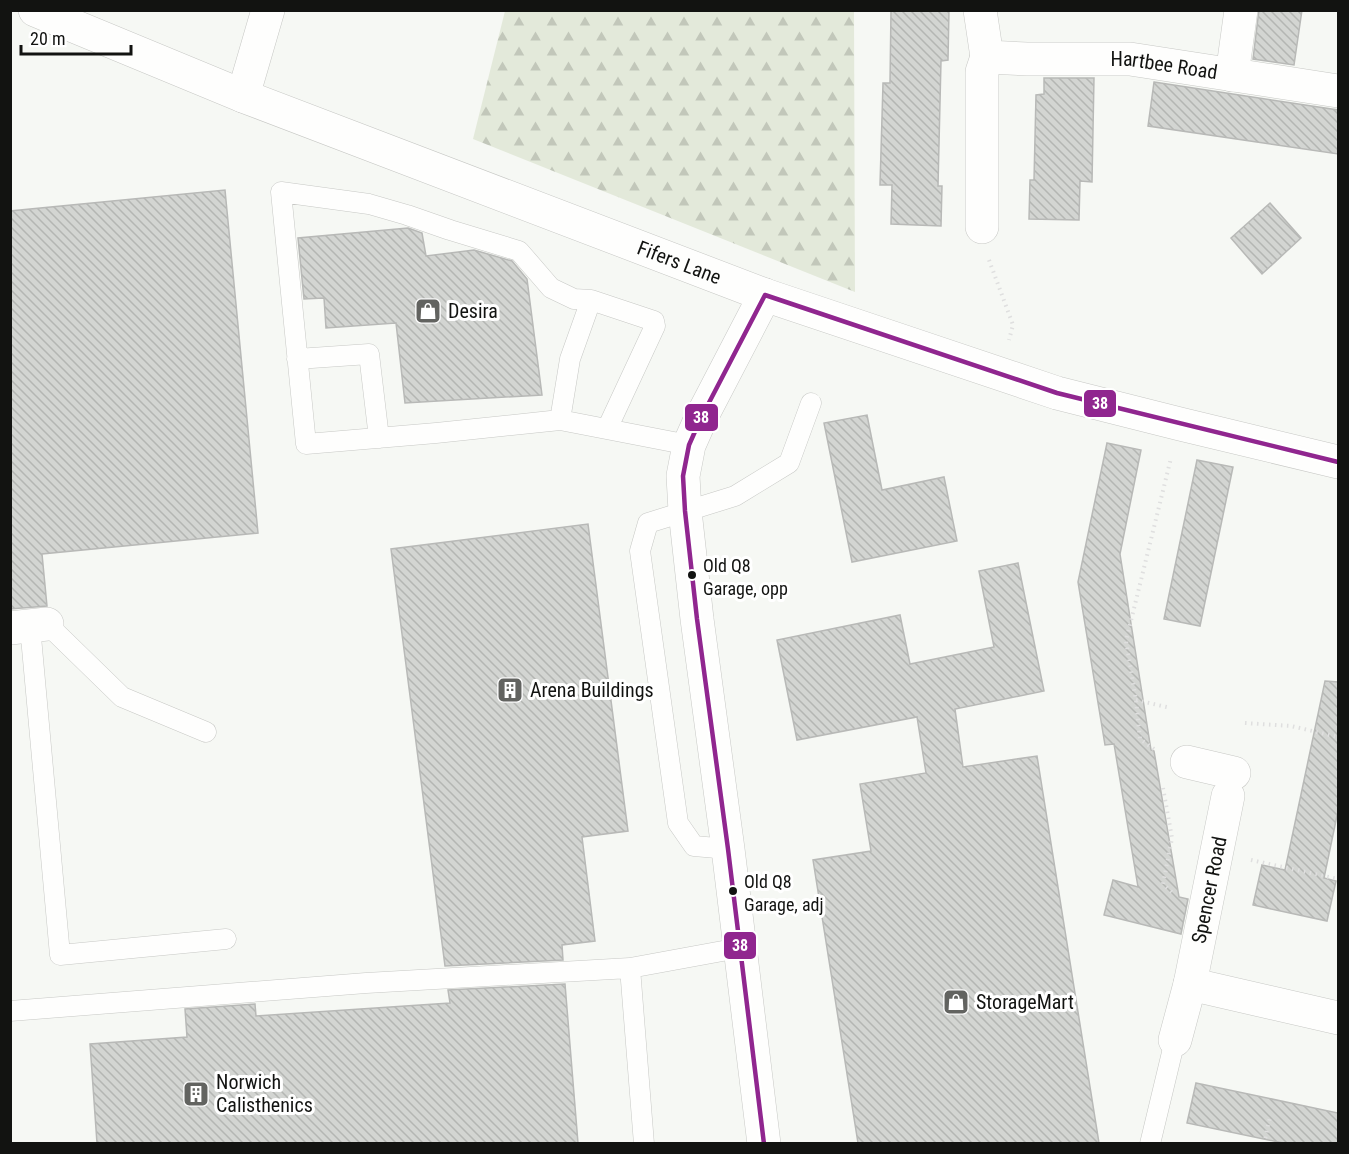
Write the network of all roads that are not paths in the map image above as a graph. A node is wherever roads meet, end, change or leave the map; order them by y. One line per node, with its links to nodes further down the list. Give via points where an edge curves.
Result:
1 (35, 10): 8 (street, Fifers Lane)
2 (268, 10): 8 (street)
3 (980, 10): 5 (street)
4 (1241, 10): 6 (street)
5 (987, 57): 6 (street, Hartbee Road, via 1130,59); 9 (street, via 982,72)
6 (1232, 75): 7 (street, Hartbee Road)
7 (1338, 90)
8 (243, 96): 10 (street, Fifers Lane)
9 (982, 227)
10 (765, 295): 17 (street); 18 (street, Fifers Lane, via 1057,393)
11 (591, 300): 12 (lane, via 574,299 551,288 519,251 369,204 281,192); 14 (lane, via 570,359); 15 (lane, via 654,321 655,326)
12 (297, 359): 16 (lane, via 369,354); 16 (lane, via 306,444)
13 (812, 403): 19 (lane, via 789,463 735,496)
14 (560, 420): 15 (lane); 16 (lane)
15 (608, 429): 17 (lane)
16 (379, 438)
17 (689, 445): 19 (street, via 683,477)
18 (1338, 462)
19 (685, 511): 23 (street); 23 (lane, via 648,523 640,551 678,823 694,846)
20 (29, 626): 21 (lane, via 122,697); 24 (lane, via 60,955)
21 (206, 732)
22 (1186, 762): 27 (street, Spencer Road, via 1231,784)
23 (728, 849): 25 (street)
24 (226, 939)
25 (739, 948): 26 (lane); 32 (street)
26 (630, 968): 28 (lane, via 366,983); 31 (lane)
27 (1190, 984): 29 (street); 30 (street, Spencer Road)
28 (10, 1011)
29 (1338, 1018)
30 (1174, 1040): 33 (lane)
31 (644, 1143)
32 (764, 1143)
33 (1150, 1143)

